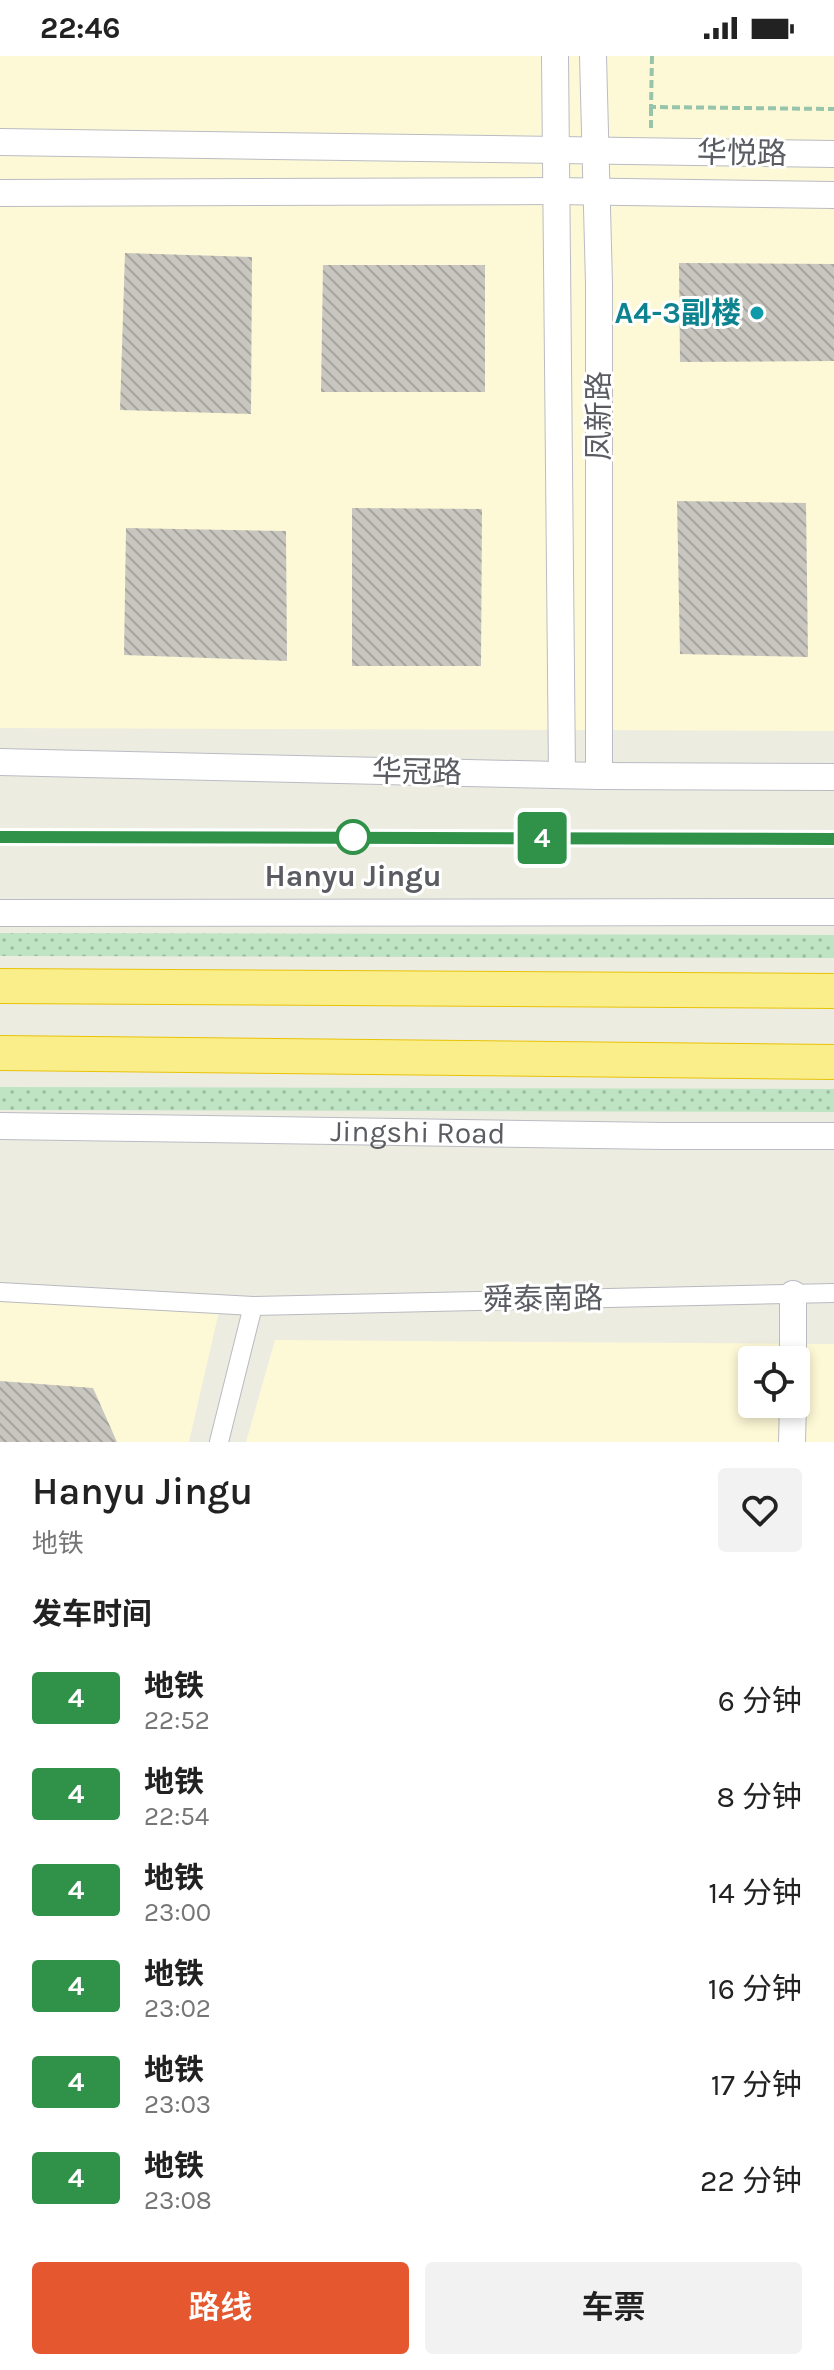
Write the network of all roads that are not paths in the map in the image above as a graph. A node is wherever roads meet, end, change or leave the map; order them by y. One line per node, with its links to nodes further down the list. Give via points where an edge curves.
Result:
1 (555, 56): 4 (street, 凤新路)
2 (593, 56): 5 (street, 凤新路)
3 (0, 142): 4 (street, 华悦路)
4 (555, 148): 5 (street, 华悦路); 7 (street, 凤新路)
5 (594, 152): 6 (street, 华悦路); 9 (street, 凤新路)
6 (834, 154)
7 (555, 191): 8 (street); 9 (street); 12 (street, 凤新路)
8 (0, 193)
9 (597, 193): 10 (street); 13 (street, 凤新路)
10 (834, 195)
11 (0, 762): 12 (street, 华冠路)
12 (562, 775): 13 (street, 华冠路)
13 (599, 776): 14 (street, 华冠路)
14 (834, 777)
15 (834, 912): 16 (street)
16 (0, 913)
17 (0, 986): 18 (highway)
18 (834, 991)
19 (0, 1053): 20 (highway)
20 (834, 1062)
21 (0, 1126): 22 (street, Jingshi Road)
22 (834, 1136)
23 (0, 1292): 26 (street, 舜泰南路)
24 (834, 1293): 25 (street, 舜泰南路)
25 (793, 1294): 26 (street, 舜泰南路); 27 (street)
26 (253, 1306): 29 (street)
27 (793, 1346)
28 (793, 1418): 30 (street)
29 (219, 1442)
30 (792, 1442)

